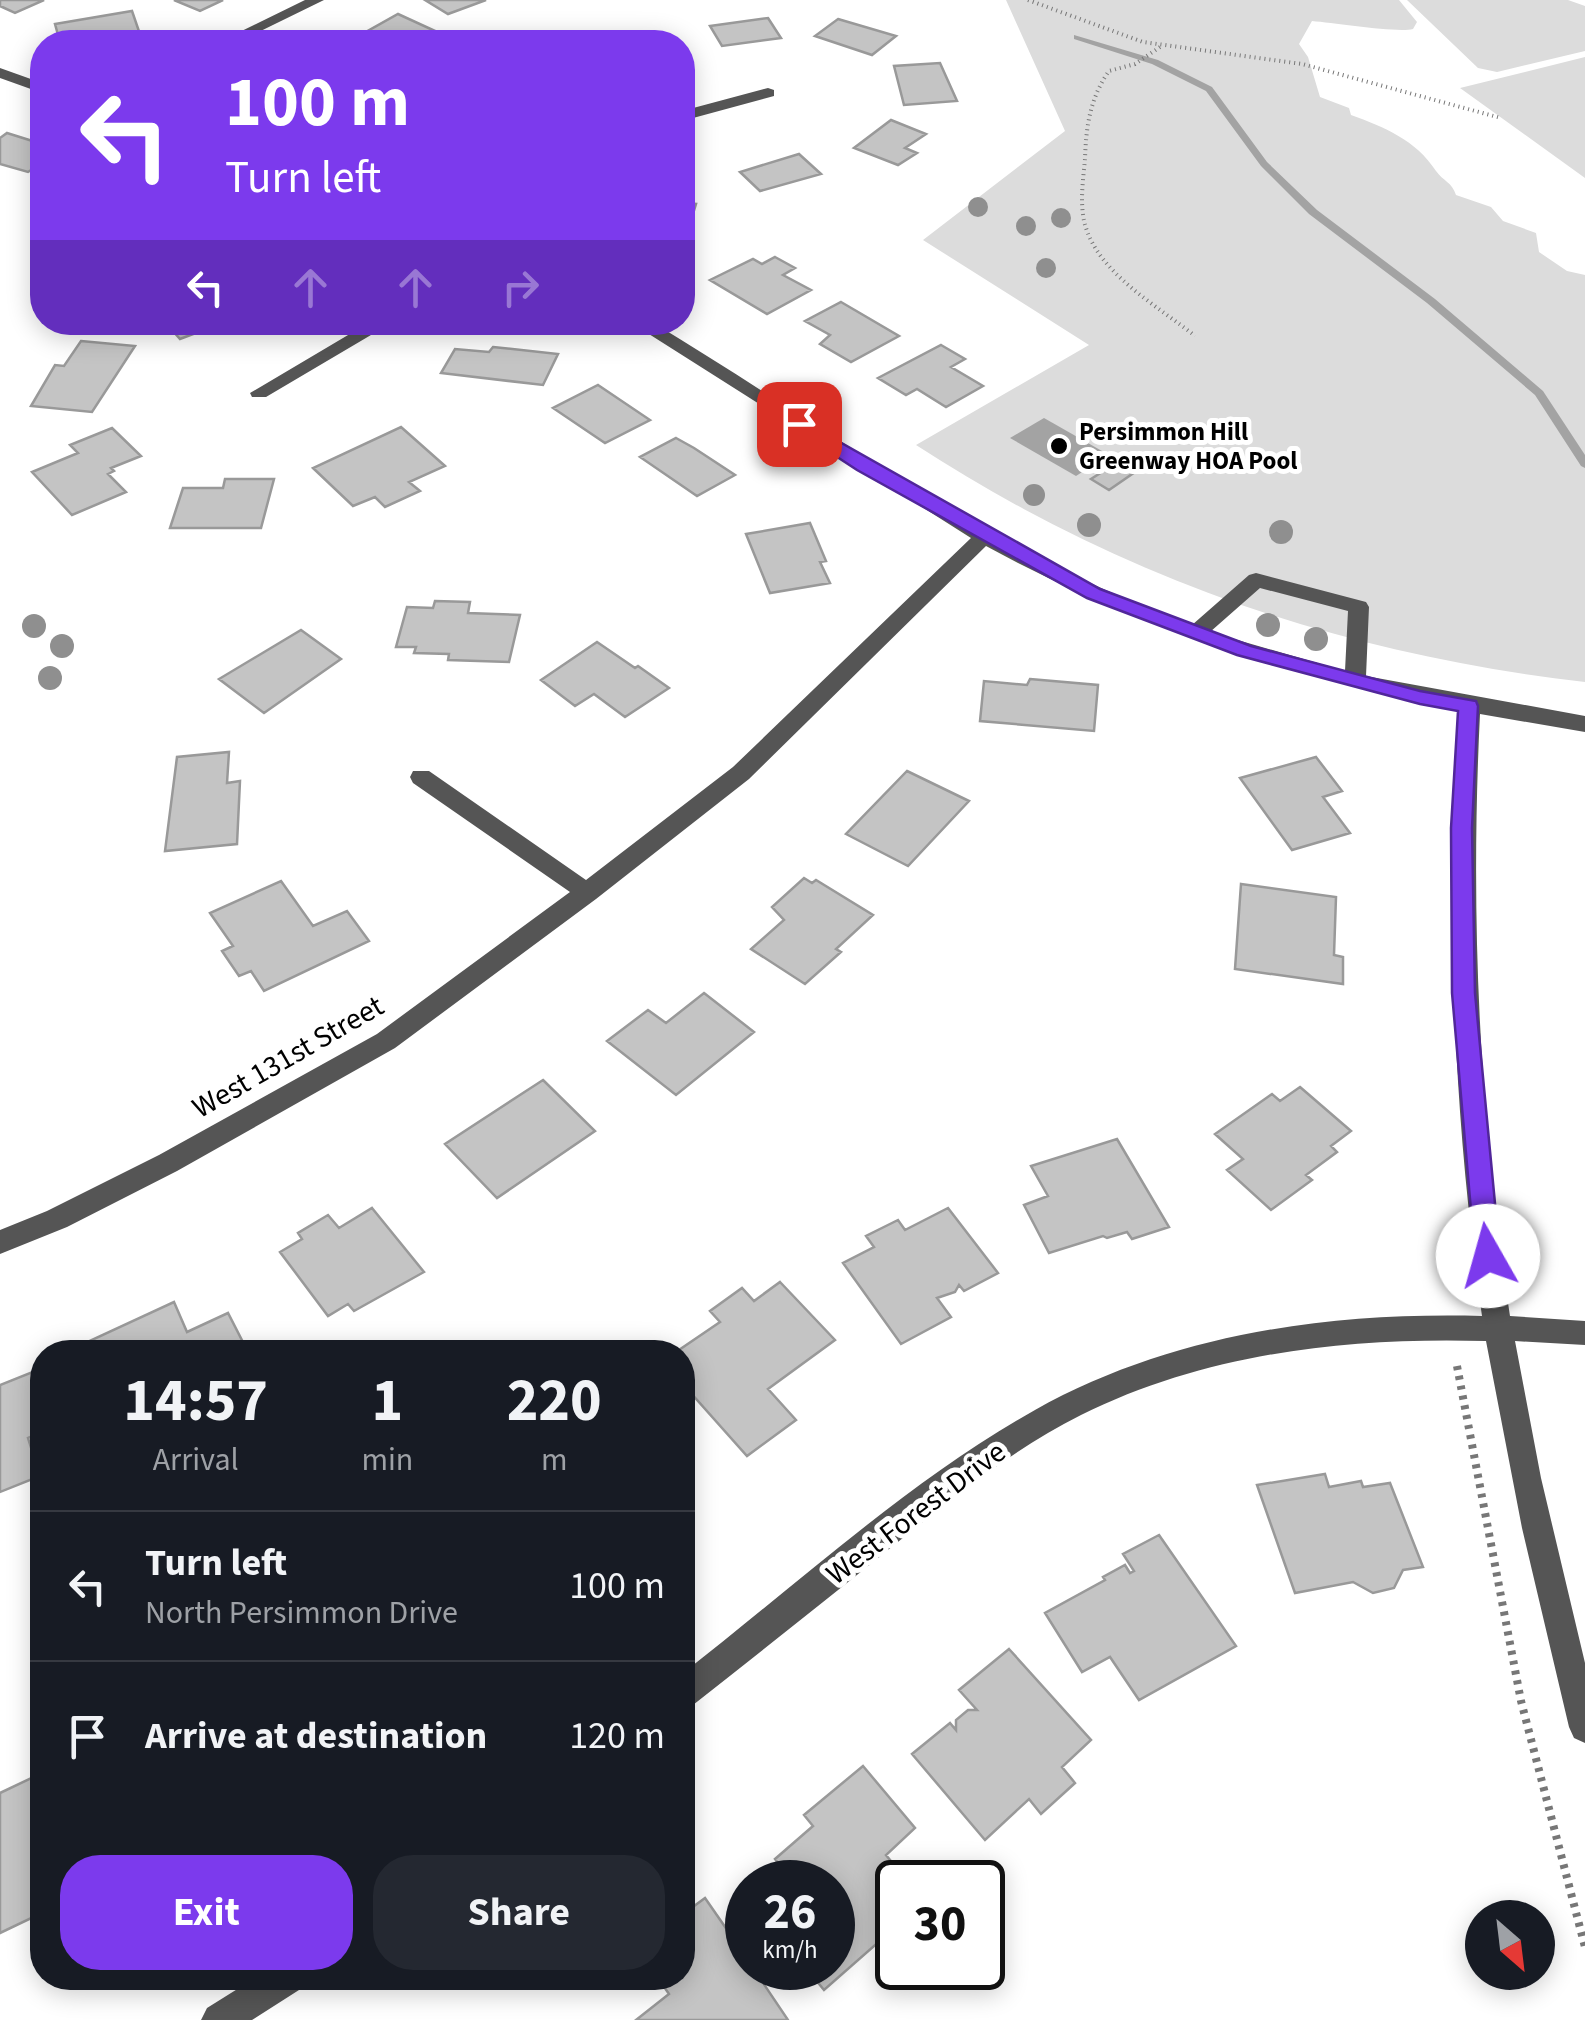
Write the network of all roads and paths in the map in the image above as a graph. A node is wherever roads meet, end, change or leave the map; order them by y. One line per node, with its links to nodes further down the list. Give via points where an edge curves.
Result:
1 (317, 0): 3 (street)
2 (1028, 0): 4 (path)
3 (252, 30)
4 (1160, 46): 9 (path, via 1302,64); 12 (path, via 1135,64 1109,70 1092,98 1084,160 1086,228 1100,251)
5 (0, 73): 6 (street)
6 (30, 84)
7 (768, 94): 8 (street)
8 (695, 113)
9 (1501, 118)
10 (361, 335): 13 (street)
11 (659, 335): 14 (street)
12 (1194, 336)
13 (259, 393)
14 (986, 536): 15 (street, via 1093,594); 20 (street, West 131st Street, via 741,773)
15 (1196, 634): 16 (street); 16 (street, via 1256,580 1360,608)
16 (1355, 680): 17 (street)
17 (1468, 706): 18 (street); 22 (street, via 1461,828 1464,993)
18 (1585, 724)
19 (420, 777): 20 (street)
20 (588, 893): 21 (street, West 131st Street, via 386,1041 168,1163)
21 (0, 1242)
22 (1498, 1326): 23 (street, West Forest Drive); 25 (street, West Forest Drive, via 1385,1326 1276,1338 1172,1364 1073,1405 979,1460); 26 (street, via 1537,1536)
23 (1585, 1333)
24 (1457, 1366): 27 (path, via 1521,1700)
25 (695, 1684)
26 (1585, 1727)
27 (1585, 1948)
28 (268, 1990): 29 (street)
29 (219, 2020)

